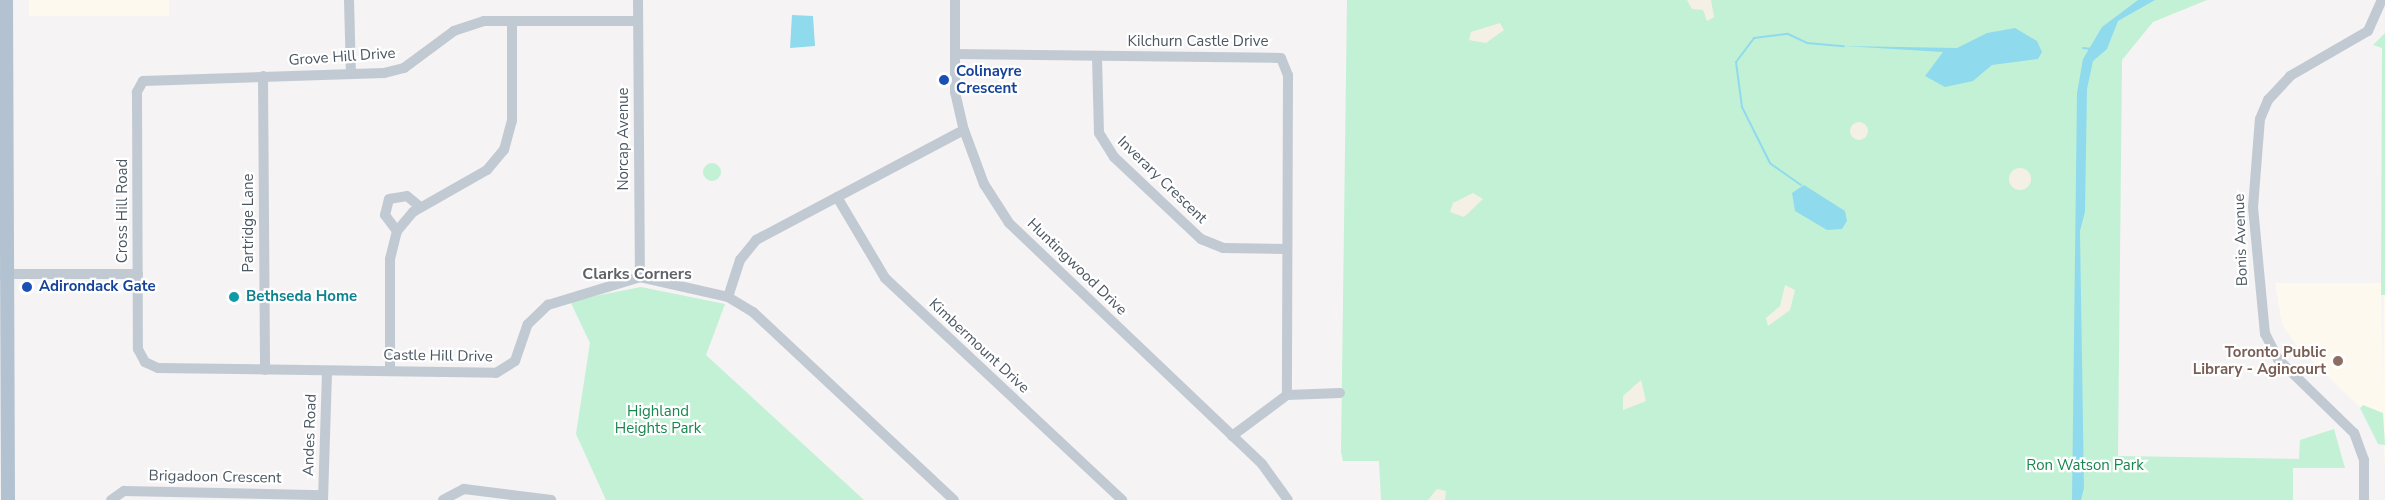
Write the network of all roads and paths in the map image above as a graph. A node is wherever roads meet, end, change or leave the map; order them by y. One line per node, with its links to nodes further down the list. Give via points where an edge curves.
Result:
1 (6, 0): 18 (main road)
2 (349, 0): 10 (street)
3 (638, 0): 7 (street, Norcap Avenue)
4 (955, 0): 8 (street, Huntingwood Drive)
5 (2382, 0): 37 (street, Bonis Avenue, via 2368,31 2290,76 2268,100 2259,128 2253,207 2265,334 2278,359 2354,433 2364,460)
6 (512, 21): 7 (street, Grove Hill Drive); 10 (street, Grove Hill Drive, via 454,31 404,68); 15 (street, via 508,142 488,170)
7 (638, 21): 20 (street, Norcap Avenue)
8 (955, 54): 9 (street, Kilchurn Castle Drive); 13 (street, Huntingwood Drive)
9 (1097, 57): 17 (street, Inverary Crescent, via 1099,133 1114,157 1202,239 1223,248); 17 (street, Kilchurn Castle Drive, via 1281,58 1288,75)
10 (351, 74): 11 (street, Grove Hill Drive)
11 (263, 76): 12 (street, Grove Hill Drive); 23 (street, Partridge Lane)
12 (143, 81): 19 (street, Cross Hill Road, via 137,92)
13 (964, 130): 14 (street); 28 (street, Huntingwood Drive, via 984,184 1009,223)
14 (837, 197): 21 (street, via 756,240 740,260); 35 (street, Kimbermount Drive, via 885,278)
15 (420, 207): 16 (street); 16 (street, via 407,196 389,199 385,215)
16 (397, 231): 24 (street, via 390,259)
17 (1286, 249): 27 (street, Kilchurn Castle Drive)
18 (3, 274): 19 (street); 30 (main road)
19 (138, 274): 22 (street, Cross Hill Road, via 138,349 145,362)
20 (640, 278): 21 (street, Castle Hill Drive); 24 (street, Castle Hill Drive, via 548,305 528,324 515,361 503,371)
21 (728, 297): 34 (street, Castle Hill Drive, via 765,322)
22 (158, 368): 23 (street, Castle Hill Drive)
23 (265, 370): 25 (street, Castle Hill Drive)
24 (390, 370): 25 (street, Castle Hill Drive)
25 (327, 371): 29 (street, Andes Road)
26 (1341, 393): 27 (street)
27 (1287, 396): 28 (street)
28 (1232, 436): 36 (street, Huntingwood Drive)
29 (323, 497): 31 (street, Brigadoon Crescent, via 124,491)
30 (8, 500)
31 (111, 500)
32 (443, 500): 33 (street, via 464,489)
33 (551, 500)
34 (954, 500)
35 (1122, 500)
36 (1288, 500)
37 (2364, 500)

